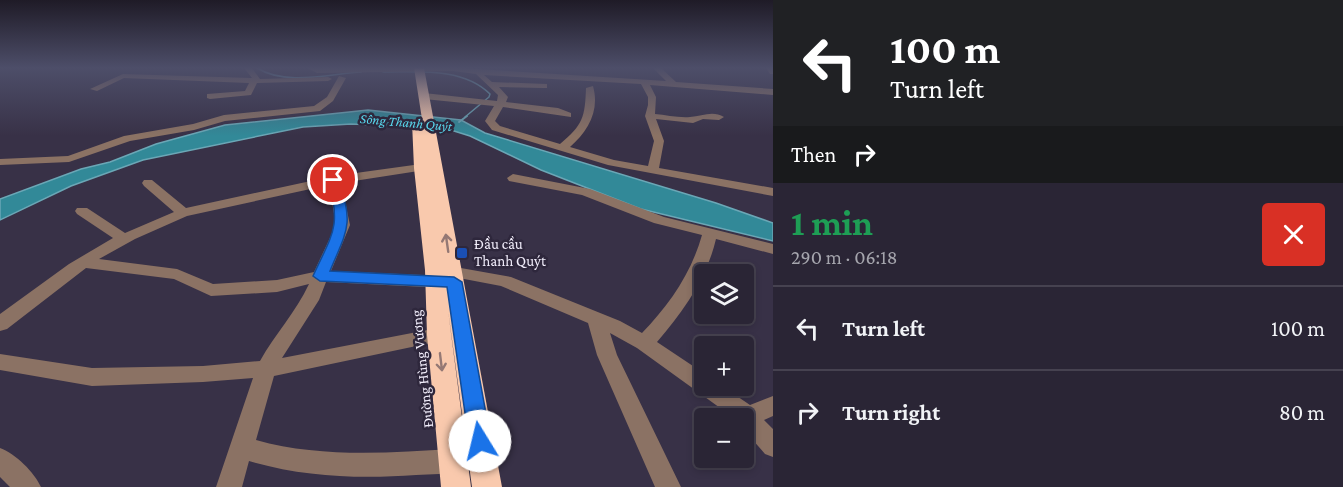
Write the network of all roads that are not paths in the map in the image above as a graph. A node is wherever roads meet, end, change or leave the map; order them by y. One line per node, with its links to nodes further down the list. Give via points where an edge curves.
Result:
1 (250, 91): 9 (street)
2 (335, 91): 17 (street, via 317,109 224,118 194,128 128,138 69,159)
3 (420, 91): 10 (highway, Đường Hùng Vương)
4 (499, 91): 11 (street, via 504,97)
5 (590, 91): 16 (street, via 588,123)
6 (648, 91): 13 (street, via 653,105)
7 (757, 91): 8 (street)
8 (773, 92)
9 (210, 96)
10 (422, 101): 11 (street); 15 (highway, Đường Hùng Vương)
11 (494, 103): 12 (street); 16 (street, via 490,122 493,126)
12 (568, 115)
13 (650, 116): 14 (street, via 693,120); 19 (street, via 659,141)
14 (719, 117)
15 (426, 137): 18 (highway, Đường Hùng Vương); 31 (highway, Đường Hùng Vương, one-way to 15)
16 (561, 149): 19 (street)
17 (0, 162)
18 (421, 168): 21 (street); 31 (highway, Đường Hùng Vương)
19 (653, 171): 23 (street)
20 (513, 178): 26 (street, via 585,192 659,220)
21 (333, 180): 25 (street); 30 (street, via 343,225)
22 (148, 183): 25 (street)
23 (773, 192)
24 (82, 211): 27 (street)
25 (183, 213): 27 (street)
26 (711, 234): 28 (street); 35 (street, via 707,252 687,287 663,324)
27 (123, 238): 29 (street)
28 (773, 249)
29 (86, 262): 30 (street, via 177,274 211,290 277,286); 33 (street)
30 (320, 276): 31 (street); 37 (street, via 310,300)
31 (444, 276): 32 (street, via 505,281); 34 (highway, Đường Hùng Vương); 49 (highway, Đường Hùng Vương)
32 (596, 319): 35 (street); 50 (street, via 607,356)
33 (0, 324)
34 (438, 335): 37 (street); 44 (highway, Đường Hùng Vương, one-way to 44)
35 (644, 344): 39 (street)
36 (0, 362): 37 (street, via 92,377)
37 (266, 369): 43 (street)
38 (773, 406): 40 (street)
39 (734, 408)
40 (754, 414)
41 (754, 425): 42 (street)
42 (773, 446)
43 (242, 447): 44 (street, via 279,458 336,466); 47 (street)
44 (453, 461): 48 (highway, Đường Hùng Vương)
45 (1, 463): 46 (street)
46 (28, 487)
47 (229, 487)
48 (456, 487)
49 (487, 487)
50 (668, 487)

